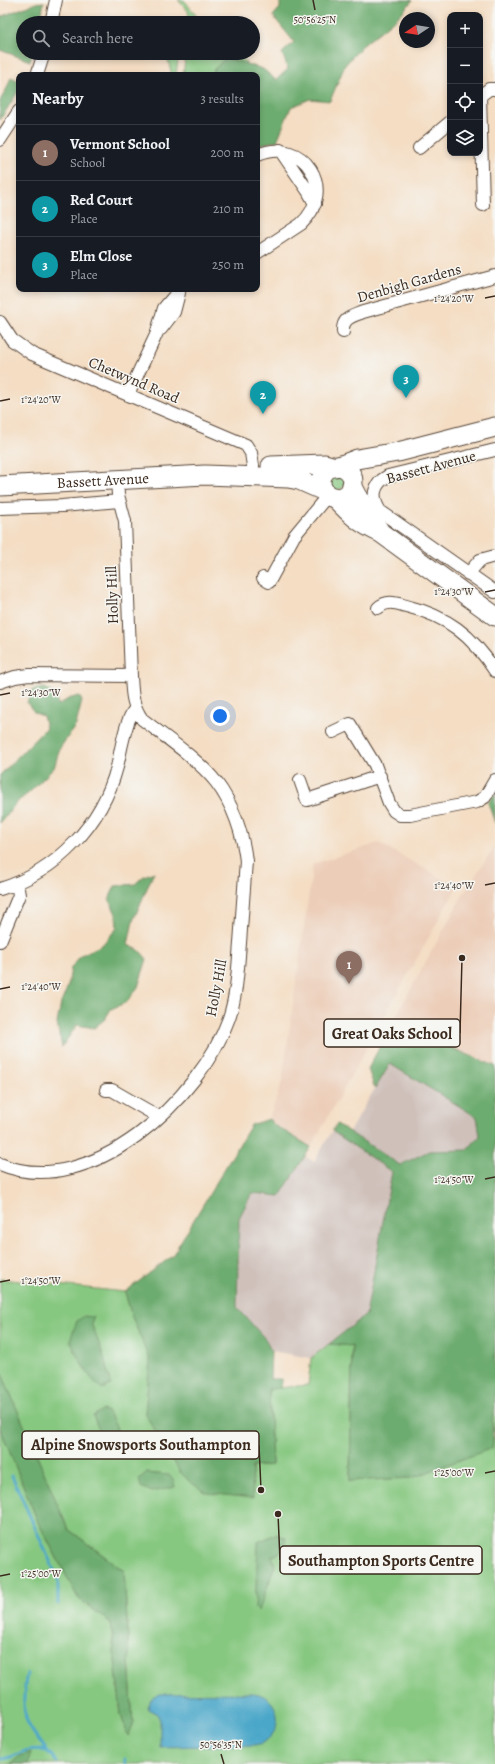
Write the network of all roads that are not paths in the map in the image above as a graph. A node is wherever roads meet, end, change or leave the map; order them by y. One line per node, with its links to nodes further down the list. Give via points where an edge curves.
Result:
1 (56, 0): 2 (street)
2 (53, 16)
3 (42, 60): 4 (street)
4 (38, 72)
5 (495, 89): 6 (street)
6 (483, 93)
7 (16, 116): 10 (street)
8 (481, 120): 13 (street)
9 (447, 125): 11 (street)
10 (0, 140)
11 (419, 148)
12 (260, 154): 14 (street, via 280,150 315,204 307,219)
13 (483, 205)
14 (260, 251)
15 (495, 276): 18 (street, Denbigh Gardens, via 363,312 345,320 342,325)
16 (177, 292): 19 (street, via 164,308 156,335)
17 (0, 322): 19 (street, Chetwynd Road, via 12,340 32,354)
18 (343, 332)
19 (128, 395): 23 (street, Chetwynd Road, via 246,445 251,453)
20 (495, 427): 22 (main road, Bassett Avenue)
21 (495, 450): 34 (street, Bassett Avenue, via 388,476 376,485 374,492 376,505 380,511)
22 (398, 452): 24 (main road, Bassett Avenue, via 356,459); 27 (main road, Bassett Avenue, via 366,471)
23 (253, 466): 24 (main road, Bassett Avenue); 25 (main road, Bassett Avenue)
24 (336, 466): 27 (main road, via 350,474); 29 (main road, via 326,470 321,482)
25 (205, 475): 26 (main road, Bassett Avenue); 29 (main road, Bassett Avenue, via 288,478 299,480)
26 (117, 480): 28 (main road, Bassett Avenue); 30 (street, Holly Hill)
27 (352, 484): 29 (main road, via 348,493 339,498); 32 (main road)
28 (0, 486)
29 (329, 494): 32 (main road, via 351,516); 35 (street, via 294,536)
30 (120, 501): 31 (street, Bassett Avenue); 40 (street, Holly Hill, via 125,521)
31 (0, 508)
32 (381, 533): 38 (main road)
33 (495, 556): 34 (street, via 480,560)
34 (468, 574): 36 (street)
35 (269, 582)
36 (495, 592)
37 (378, 608): 39 (street, via 383,603 390,602 425,611 446,620 488,659)
38 (495, 616)
39 (495, 671)
40 (130, 676): 41 (street, via 29,675); 42 (street, Holly Hill)
41 (0, 682)
42 (135, 709): 47 (street, via 130,717 116,772 88,828 39,872); 51 (street, Holly Hill, via 142,719 203,768 216,782 226,796 233,813 246,861 237,980 229,1017 221,1036 196,1076)
43 (332, 732): 44 (street, via 350,724)
44 (380, 776): 45 (street, via 307,800); 46 (street, via 389,803 400,815 477,802 485,797)
45 (300, 780)
46 (495, 780)
47 (17, 883): 48 (street); 49 (street, via 19,895)
48 (0, 888)
49 (0, 941)
50 (106, 1090): 51 (street, via 112,1090)
51 (159, 1117): 52 (street, Holly Hill, via 124,1146 76,1166 45,1172 28,1172)
52 (0, 1164)

